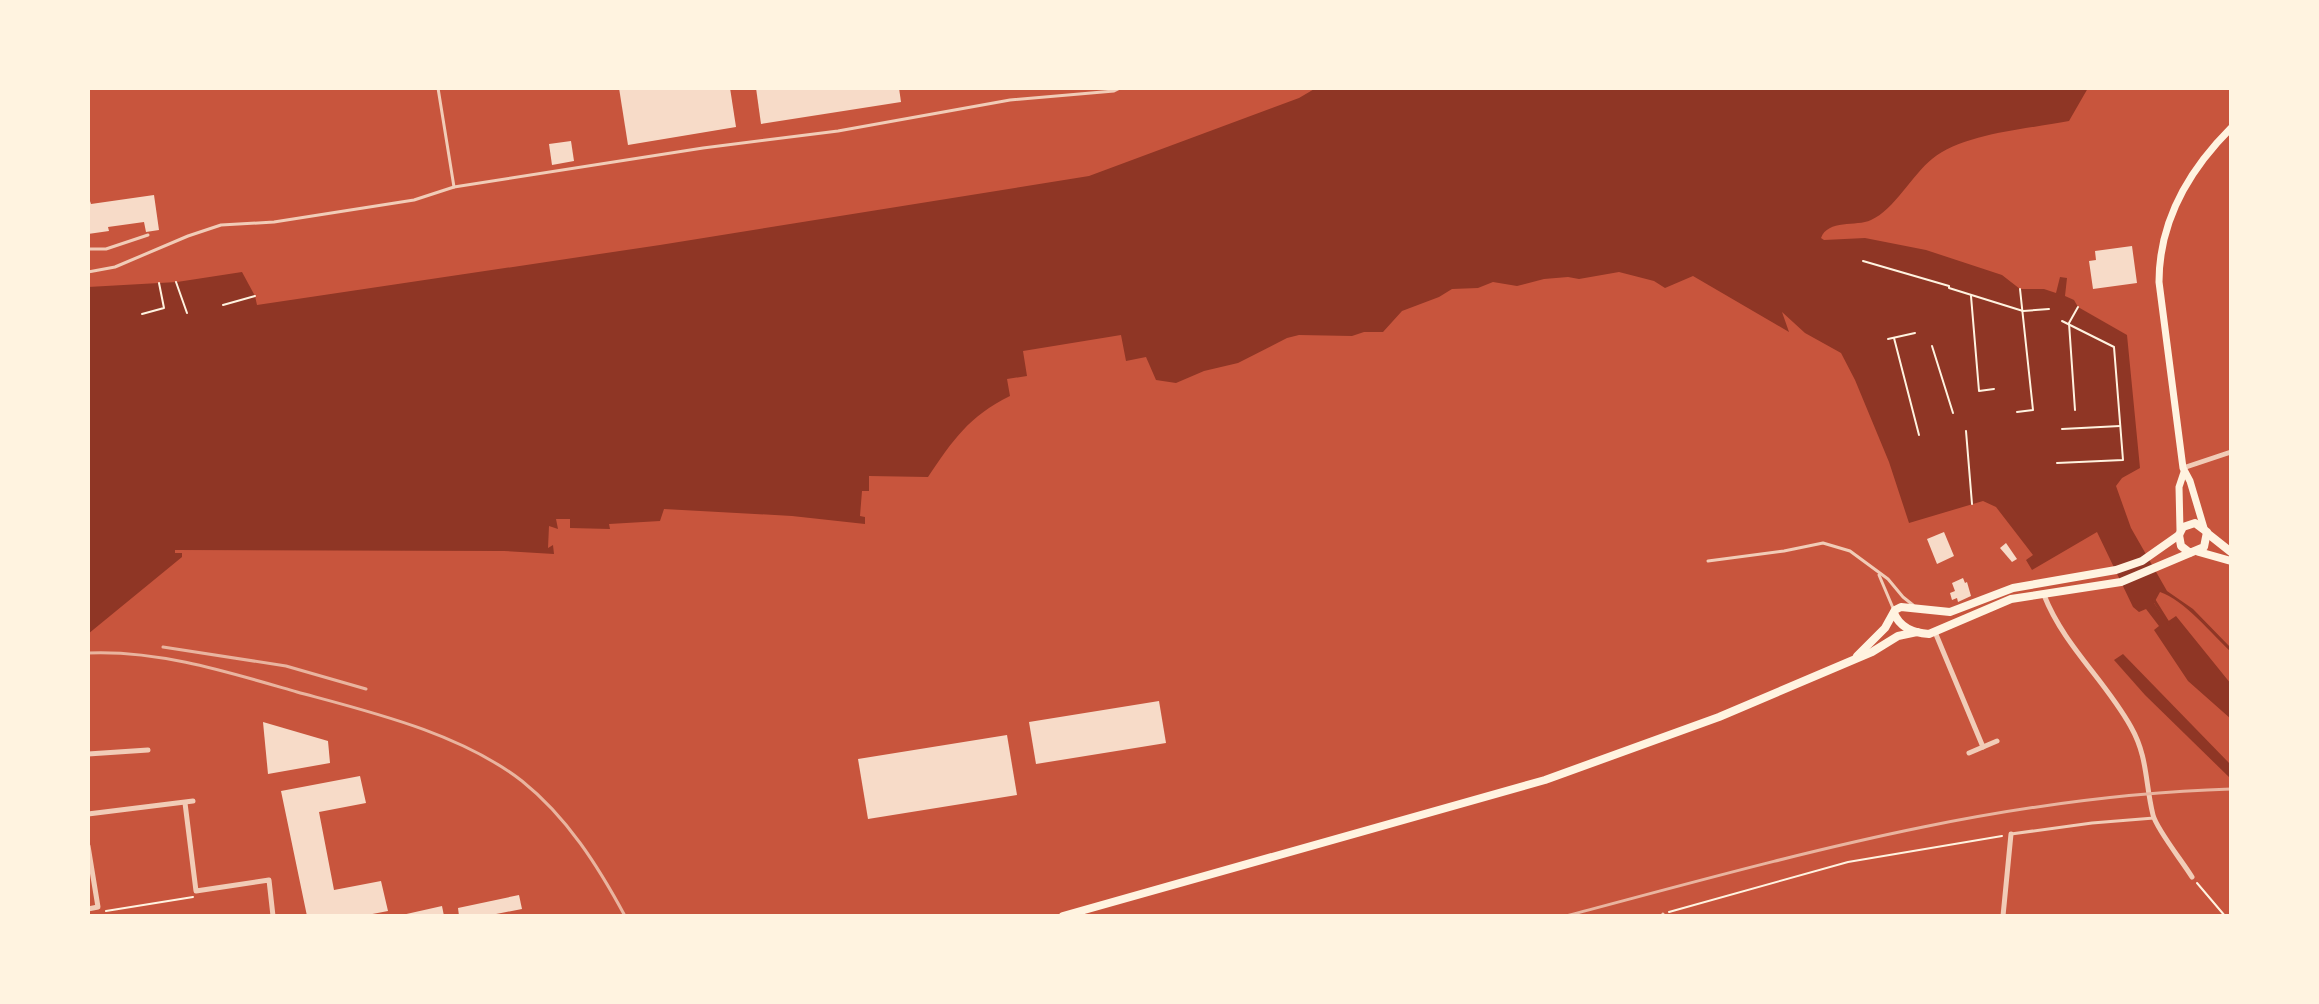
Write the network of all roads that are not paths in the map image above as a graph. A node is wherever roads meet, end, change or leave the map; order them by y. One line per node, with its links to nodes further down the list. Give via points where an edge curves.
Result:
1 (438, 88): 4 (lane)
2 (1120, 88): 4 (lane, via 1010,100 838,131)
3 (2231, 128): 9 (main road, via 2177,199 2159,262)
4 (454, 187): 7 (lane, via 414,200 221,225 115,267)
5 (148, 235): 6 (lane, via 106,249)
6 (88, 249)
7 (88, 272)
8 (2231, 452): 9 (street)
9 (2184, 470): 10 (main road); 11 (main road)
10 (2205, 530): 11 (main road, via 2190,524); 12 (main road, via 2207,543); 13 (main road)
11 (2179, 533): 12 (main road, via 2181,546); 18 (main road, via 2153,555 2116,570 2013,588 1950,612)
12 (2194, 552): 15 (main road); 17 (main road, via 2121,582)
13 (2231, 552)
14 (1708, 561): 16 (lane, via 1823,543 1850,551)
15 (2231, 561)
16 (1878, 571): 18 (lane); 19 (lane)
17 (2044, 594): 21 (main road, via 2001,603); 31 (street, via 2068,643 2132,728 2147,764)
18 (1916, 606): 19 (main road)
19 (1894, 612): 20 (main road, via 1902,626); 22 (main road)
20 (1917, 632): 21 (main road); 22 (main road, via 1898,636)
21 (1935, 632): 24 (street)
22 (1847, 663): 37 (main road, via 1719,717 1545,780)
23 (1997, 741): 24 (street)
24 (1983, 747): 26 (street)
25 (148, 750): 27 (street)
26 (1969, 753)
27 (88, 754)
28 (193, 801): 29 (street)
29 (185, 803): 30 (street); 36 (street, via 196,891 269,880)
30 (88, 814)
31 (2154, 818): 32 (lane); 34 (street)
32 (2011, 834): 38 (street)
33 (88, 846): 35 (street, via 98,907)
34 (2192, 877)
35 (88, 909)
36 (273, 916)
37 (1063, 916)
38 (2003, 916)

